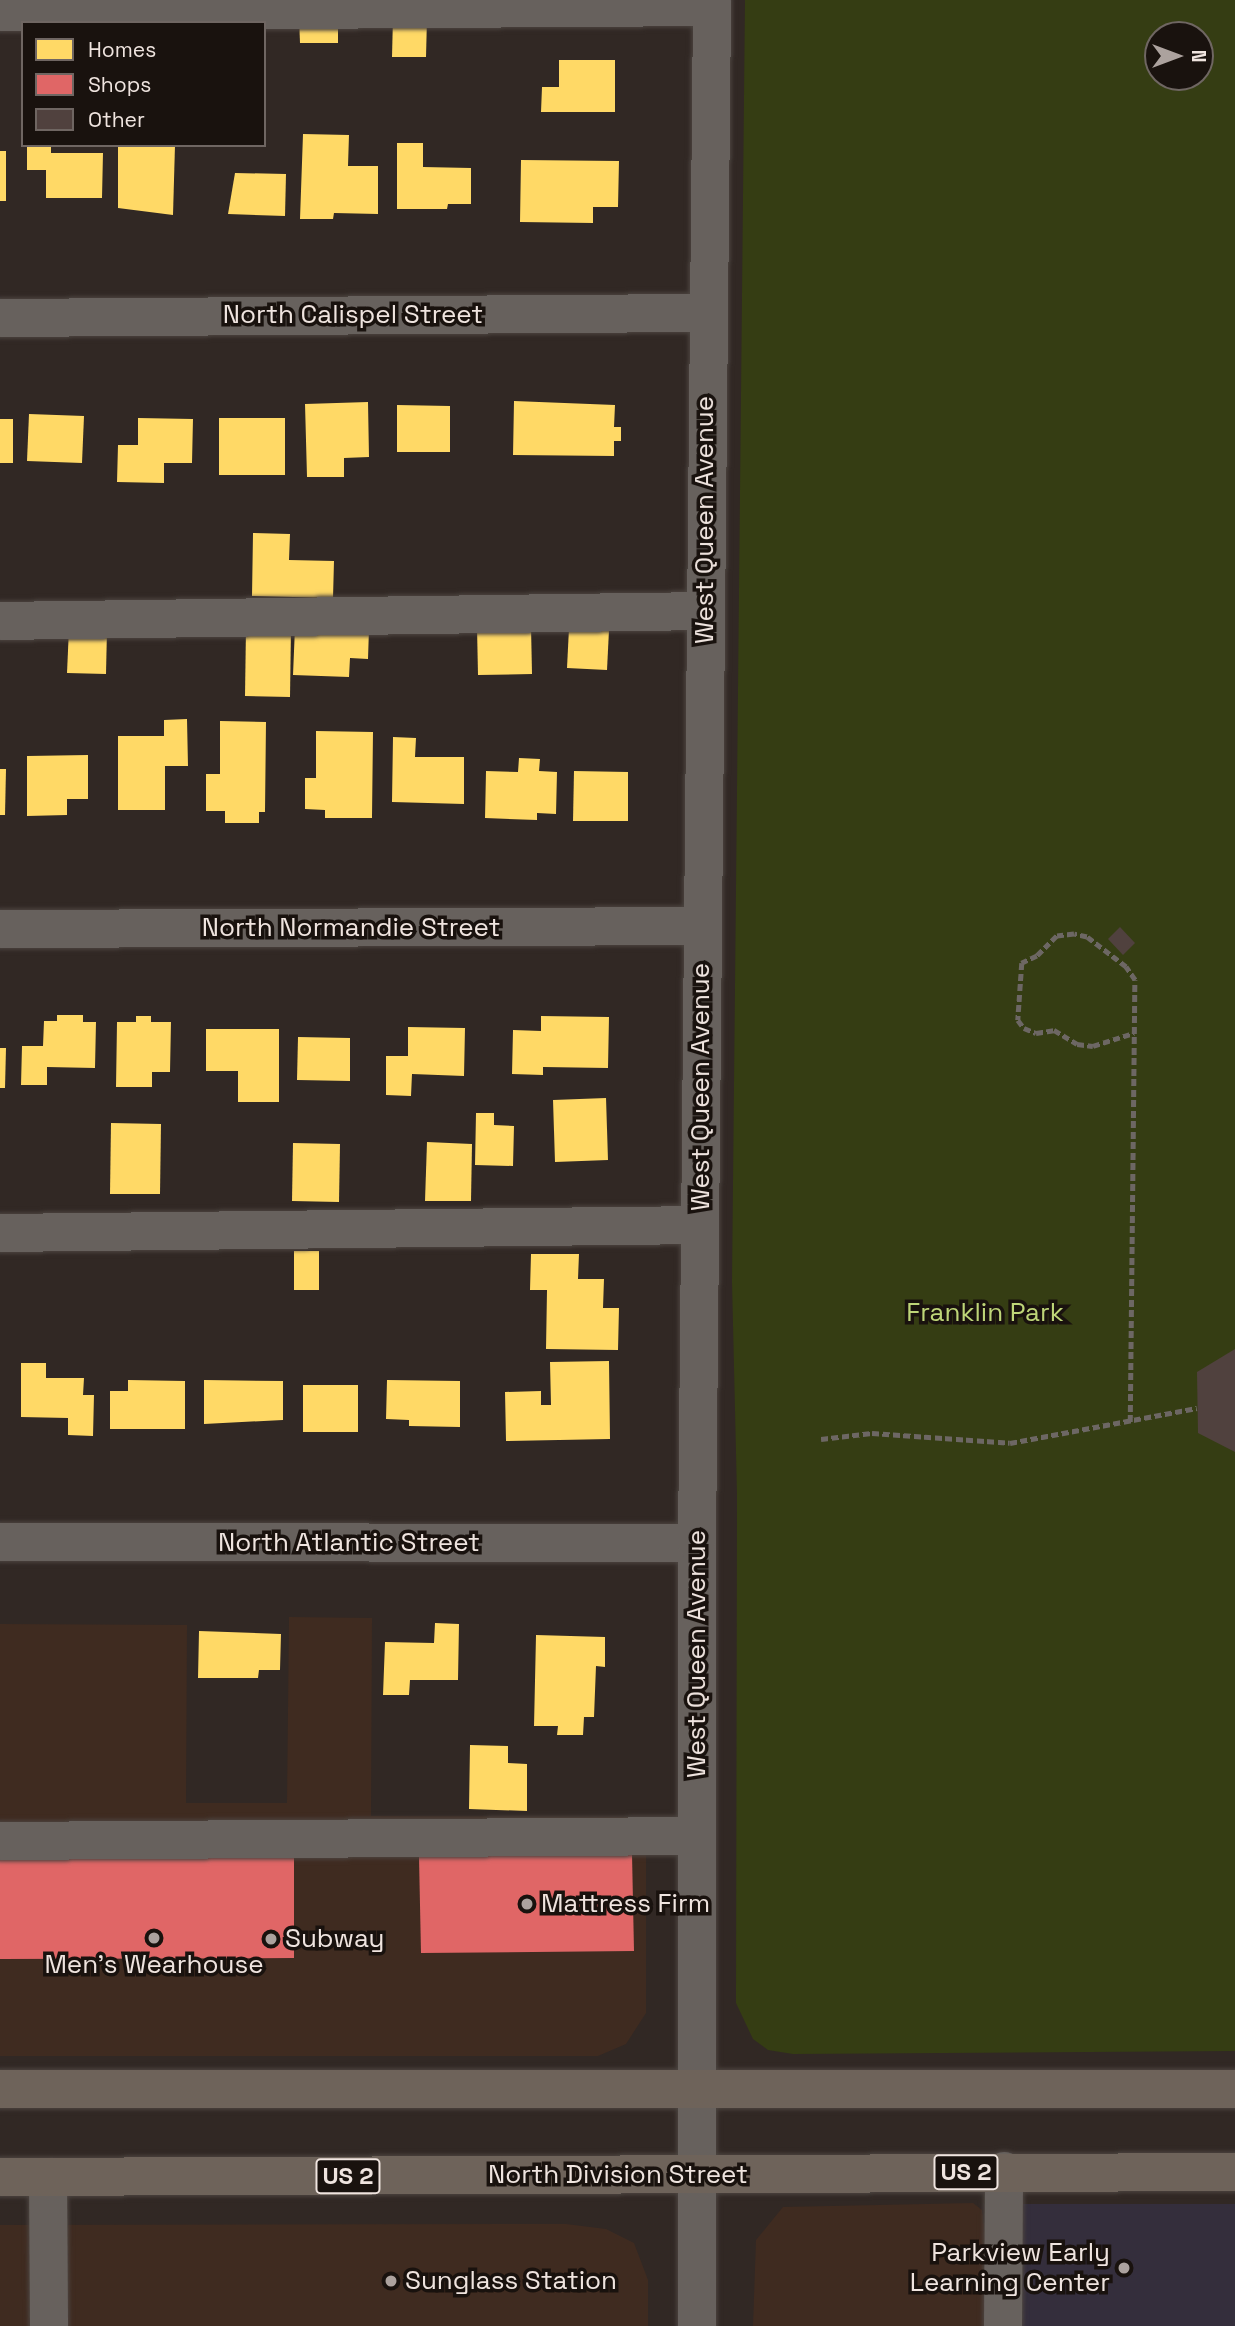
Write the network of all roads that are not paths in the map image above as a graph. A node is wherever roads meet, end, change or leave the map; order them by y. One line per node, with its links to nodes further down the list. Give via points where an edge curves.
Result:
1 (712, 3): 2 (street); 3 (street, West Queen Avenue)
2 (0, 12)
3 (706, 313): 4 (street, North Calispel Street); 5 (street, West Queen Avenue)
4 (0, 318)
5 (704, 611): 6 (street); 7 (street, West Queen Avenue)
6 (0, 621)
7 (702, 926): 8 (street, North Normandie Street); 9 (street, West Queen Avenue)
8 (0, 929)
9 (700, 1225): 10 (street); 12 (street, West Queen Avenue)
10 (0, 1233)
11 (0, 1542): 12 (street, North Atlantic Street)
12 (697, 1543): 13 (street, West Queen Avenue)
13 (697, 1836): 14 (street); 17 (street, West Queen Avenue)
14 (0, 1842)
15 (0, 2089): 17 (main road)
16 (1235, 2089): 17 (main road)
17 (697, 2090): 20 (street, West Queen Avenue)
18 (1004, 2171): 19 (main road, North Division Street / US 2); 20 (main road, North Division Street / US 2); 25 (street)
19 (1235, 2172)
20 (697, 2174): 22 (main road, North Division Street / US 2); 24 (street, West Queen Avenue)
21 (0, 2177): 22 (main road, North Division Street / US 2)
22 (48, 2177): 23 (street)
23 (49, 2326)
24 (697, 2326)
25 (1003, 2326)

